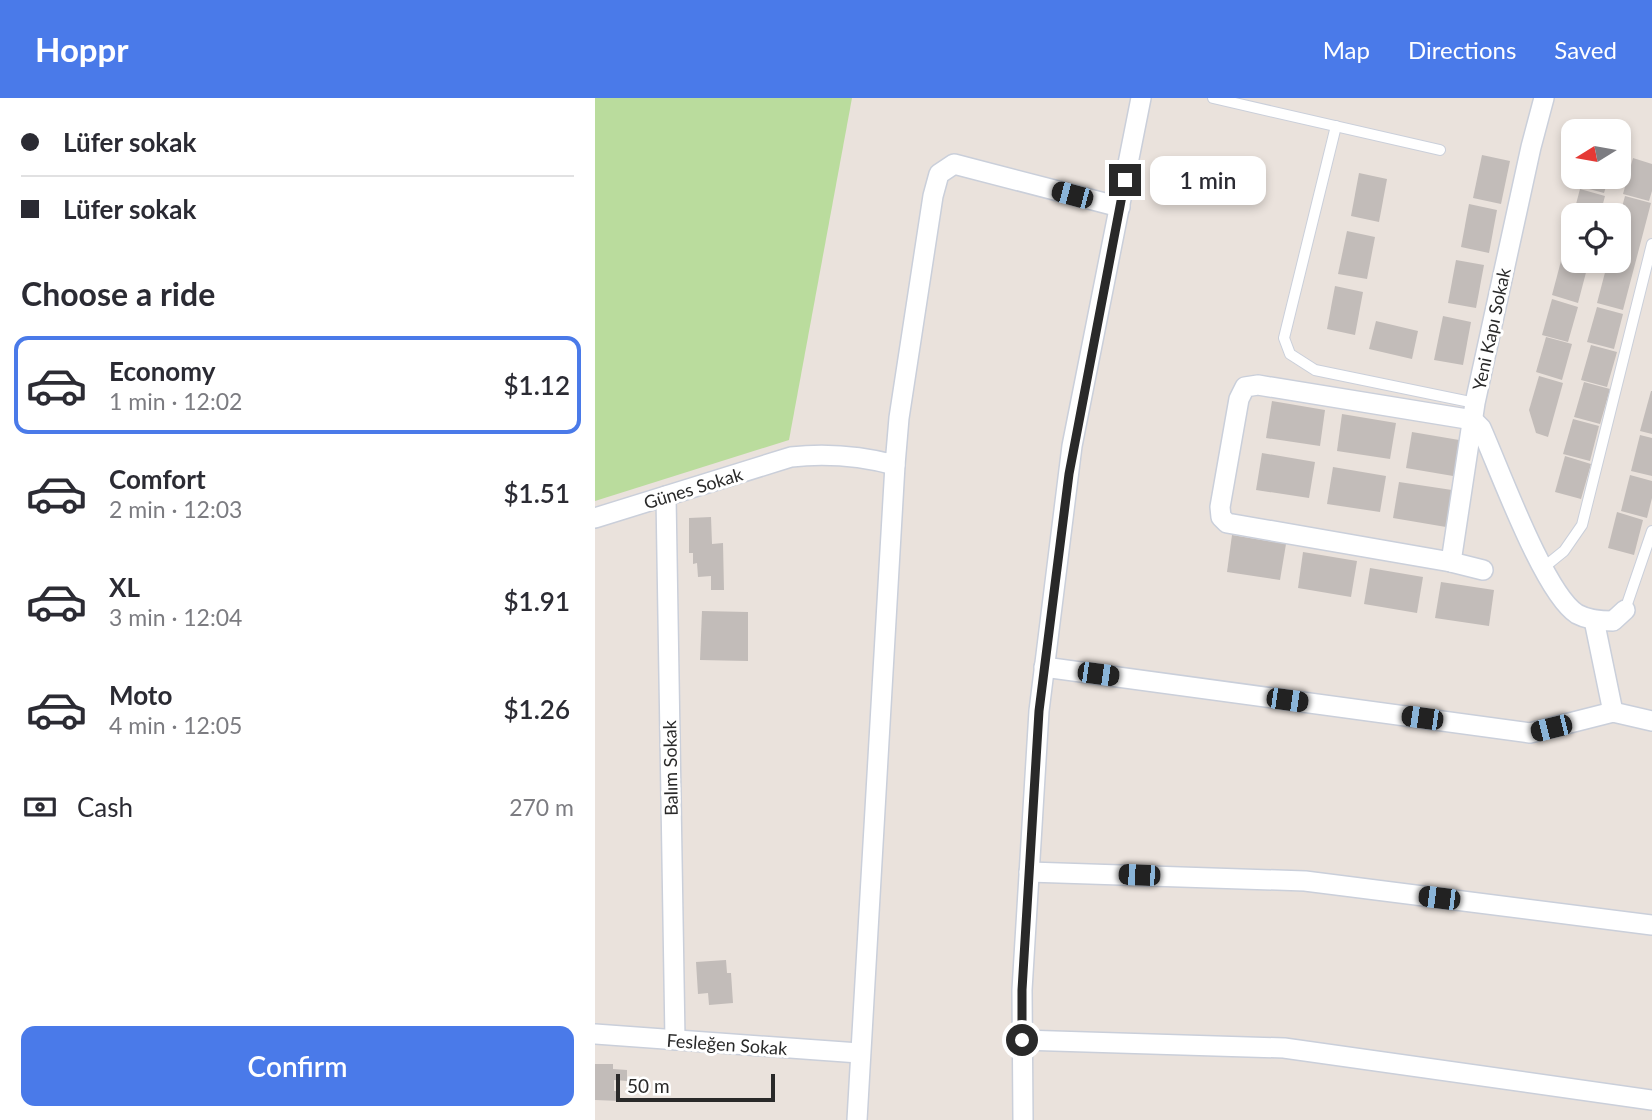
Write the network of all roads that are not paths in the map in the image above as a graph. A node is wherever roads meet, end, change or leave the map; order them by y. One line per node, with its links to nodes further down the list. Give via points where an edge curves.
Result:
1 (1141, 98): 6 (street)
2 (1213, 98): 4 (lane)
3 (1544, 98): 8 (street, Yeni Kapı Sokak)
4 (1336, 126): 5 (lane); 8 (lane, via 1284,338 1290,354 1315,370)
5 (1440, 150)
6 (1120, 207): 9 (street, via 954,164 939,174); 18 (street, via 1072,446)
7 (1652, 244): 14 (lane, via 1582,525 1564,551)
8 (1474, 412): 13 (street, Yeni Kapı Sokak); 13 (street, via 1245,387 1239,398 1220,507 1227,523); 14 (street)
9 (895, 465): 10 (street, Günes Sokak, via 868,458 791,457); 26 (street)
10 (666, 496): 11 (street, Günes Sokak); 24 (street, Balım Sokak)
11 (595, 518)
12 (1652, 531): 16 (lane)
13 (1451, 562): 15 (street)
14 (1543, 568): 17 (street, via 1559,597 1575,613)
15 (1483, 570)
16 (1625, 610): 17 (street, via 1613,621)
17 (1594, 620): 19 (street)
18 (1044, 667): 19 (street, via 1530,733); 21 (street)
19 (1613, 712): 20 (street)
20 (1652, 721)
21 (1029, 872): 22 (street, via 1305,881); 25 (street)
22 (1652, 925)
23 (595, 1034): 24 (street, Fesleğen Sokak)
24 (675, 1040): 26 (street, Fesleğen Sokak)
25 (1022, 1040): 27 (street, via 1284,1048); 29 (street)
26 (859, 1053): 28 (street)
27 (1652, 1100)
28 (857, 1120)
29 (1023, 1120)

